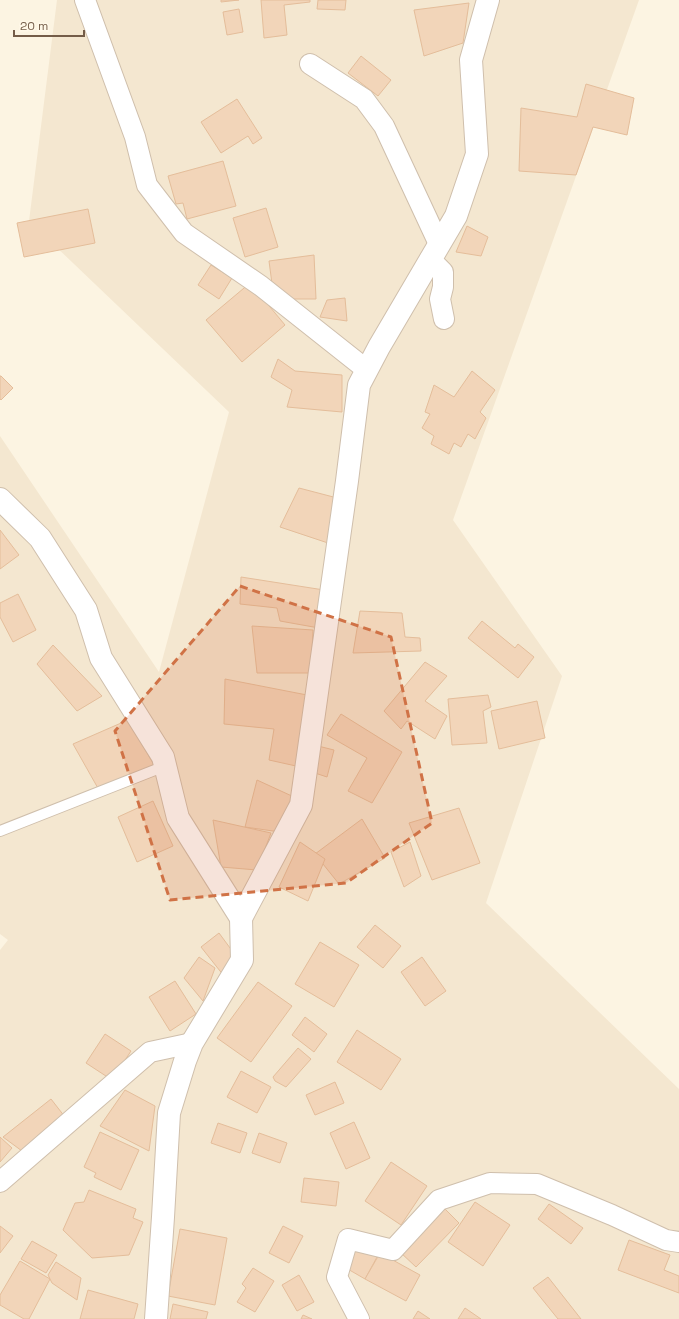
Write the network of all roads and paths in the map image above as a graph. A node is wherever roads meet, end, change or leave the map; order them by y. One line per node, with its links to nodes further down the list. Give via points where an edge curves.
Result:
1 (85, 0): 6 (street, via 135,137 147,185 184,233 261,286)
2 (488, 0): 4 (street, via 471,60 477,154 456,216)
3 (310, 64): 4 (street, via 364,99 384,126)
4 (434, 252): 5 (street, via 443,272 440,299); 6 (street)
5 (444, 319)
6 (367, 370): 10 (street, via 359,385 348,481 301,805)
7 (0, 499): 8 (street, via 40,538 86,610 100,658 163,756)
8 (164, 766): 9 (lane); 10 (street, via 178,818)
9 (0, 831)
10 (241, 918): 11 (street, via 242,960)
11 (192, 1043): 12 (street, via 150,1052); 14 (street, via 169,1113)
12 (0, 1182)
13 (679, 1242): 15 (street, via 666,1240 537,1184 490,1183 439,1200 393,1250 348,1239 337,1277)
14 (156, 1319)
15 (359, 1319)

